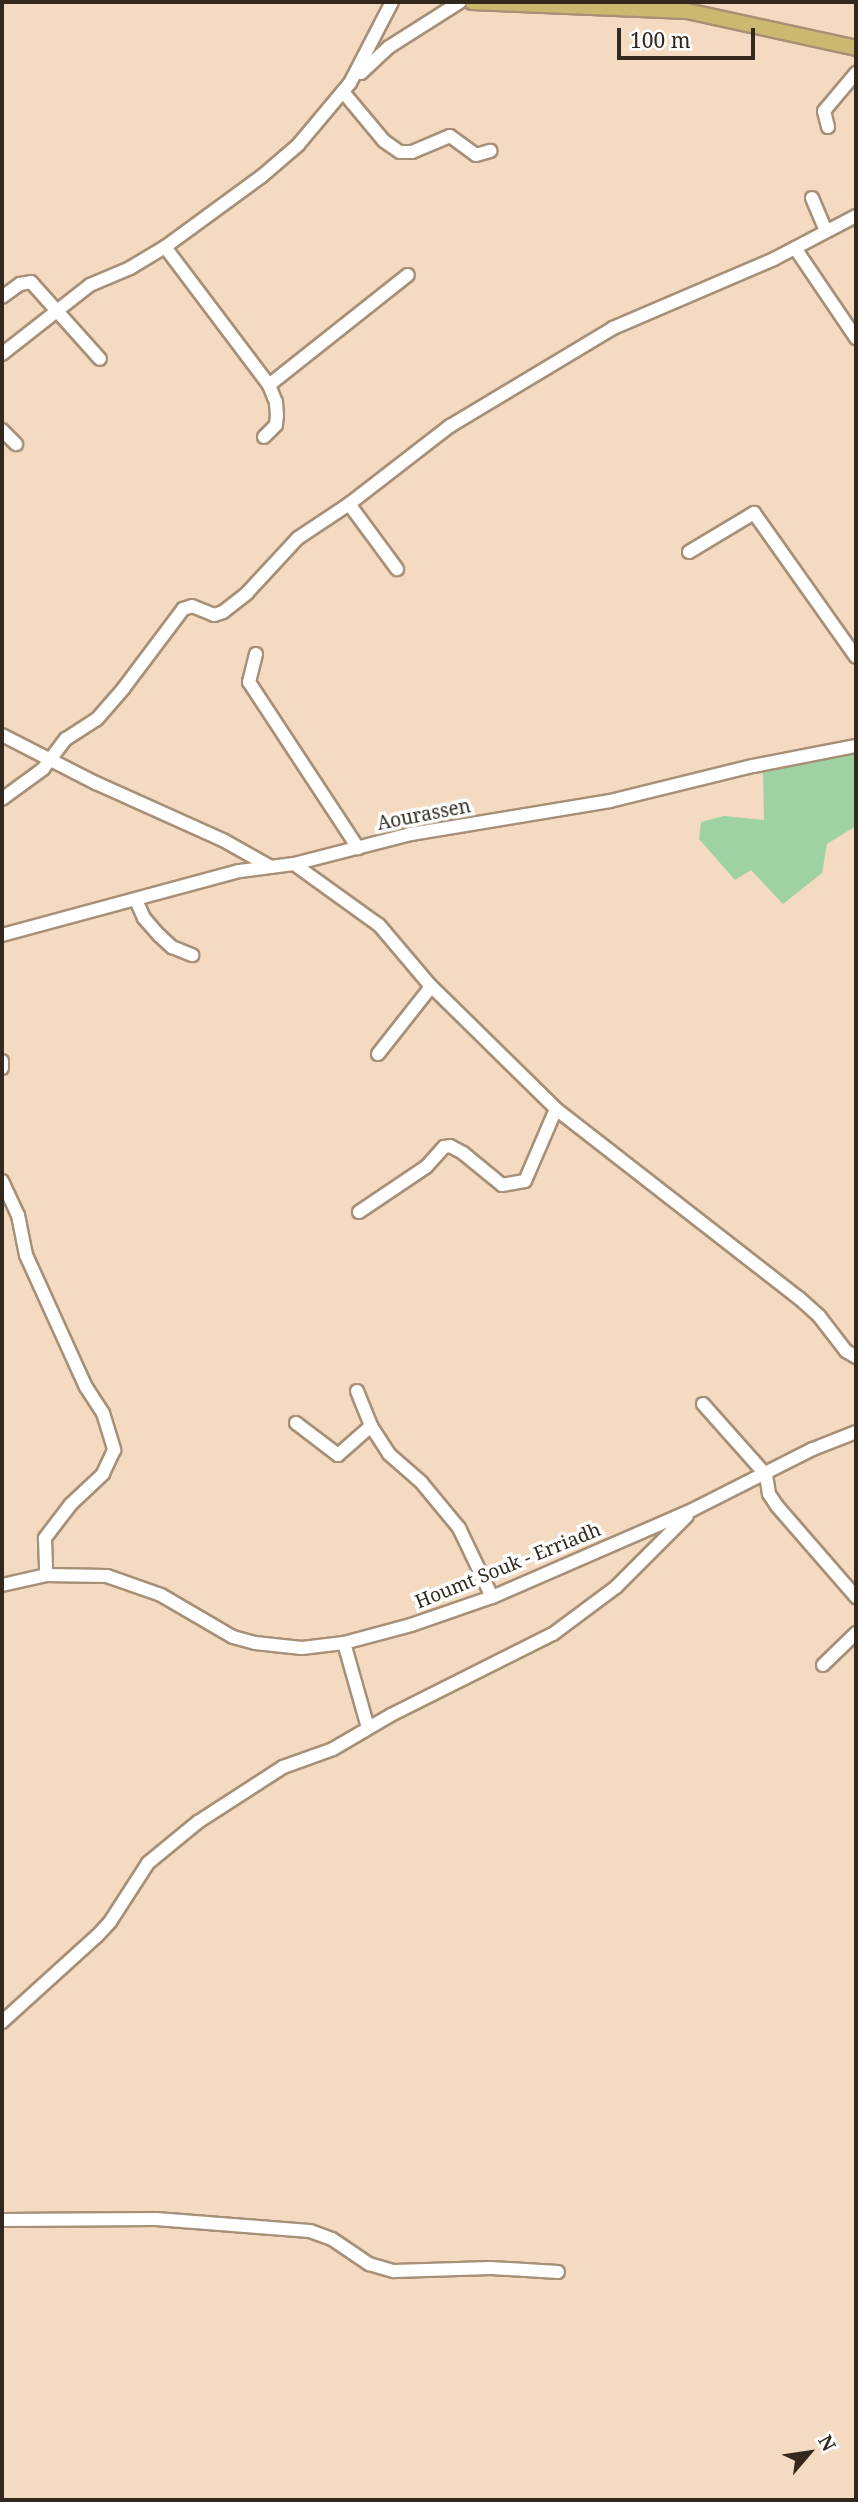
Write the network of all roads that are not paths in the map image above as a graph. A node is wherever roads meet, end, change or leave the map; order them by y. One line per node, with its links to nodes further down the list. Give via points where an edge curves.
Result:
1 (392, 2): 9 (street)
2 (460, 2): 9 (street, via 389,47)
3 (472, 2): 6 (main road)
4 (656, 2): 6 (street)
5 (707, 8): 6 (main road); 7 (main road)
6 (671, 10)
7 (856, 48)
8 (854, 84): 10 (street, via 824,111)
9 (347, 88): 11 (street, via 384,141 400,152 412,152 450,136 474,154); 15 (street, via 289,153)
10 (828, 127)
11 (489, 151)
12 (812, 198): 14 (street)
13 (856, 216): 14 (street)
14 (826, 231): 16 (street)
15 (165, 247): 19 (street, via 90,285); 23 (street)
16 (795, 247): 20 (street); 27 (street, via 592,340 450,426)
17 (408, 275): 23 (street)
18 (2, 297): 19 (street, via 31,282)
19 (56, 312): 21 (street); 22 (street)
20 (856, 338)
21 (2, 354)
22 (100, 359)
23 (269, 385): 25 (street, via 277,415 276,425)
24 (2, 430): 26 (street)
25 (264, 437)
26 (16, 444)
27 (349, 504): 29 (street); 34 (street, via 283,551 247,593 223,612 214,615 192,606 183,609 105,710 66,739)
28 (689, 552): 31 (street, via 754,513)
29 (397, 569)
30 (256, 654): 36 (street, via 249,682)
31 (856, 657)
32 (2, 735): 34 (street)
33 (856, 747): 36 (street, Aourassen, via 752,766 610,801 411,834)
34 (49, 760): 35 (street); 38 (street, via 203,830)
35 (2, 799)
36 (358, 848): 37 (street, Aourassen)
37 (294, 864): 38 (street, Aourassen); 42 (street, via 379,925)
38 (271, 867): 39 (street, Aourassen)
39 (136, 900): 40 (street, Aourassen); 41 (street, via 159,935 172,947)
40 (2, 935)
41 (192, 955)
42 (431, 986): 43 (street); 46 (street)
43 (379, 1054)
44 (2, 1061): 45 (street)
45 (2, 1068)
46 (556, 1110): 48 (street, via 525,1181 502,1185 463,1153 444,1147 426,1167); 49 (street, via 790,1290)
47 (2, 1181): 57 (street, via 18,1215 26,1255 86,1387 103,1413 114,1450 103,1474 71,1504 46,1538)
48 (359, 1212)
49 (856, 1357)
50 (357, 1391): 53 (street)
51 (703, 1404): 55 (street)
52 (296, 1423): 53 (street, via 338,1455)
53 (371, 1426): 59 (street, via 389,1454 421,1482 459,1528)
54 (856, 1432): 55 (street, Houmt Souk - Erriadh)
55 (766, 1475): 56 (street, Houmt Souk - Erriadh); 60 (street, via 769,1494 777,1506)
56 (692, 1510): 59 (street, Houmt Souk - Erriadh); 64 (street, via 616,1587 553,1634)
57 (46, 1575): 58 (street, Houmt Souk - Erriadh); 62 (street, Houmt Souk - Erriadh, via 107,1576 130,1583 161,1595 218,1631 255,1643 302,1648)
58 (2, 1585)
59 (492, 1597): 62 (street, Houmt Souk - Erriadh)
60 (856, 1597)
61 (856, 1633): 63 (street)
62 (344, 1643): 64 (street)
63 (823, 1665)
64 (368, 1728): 65 (street, via 334,1749 283,1766 160,1852 143,1869 104,1929)
65 (2, 2022)
66 (2, 2220): 67 (street, via 143,2218 310,2231 332,2239 369,2264 394,2271 491,2268)
67 (558, 2272)

